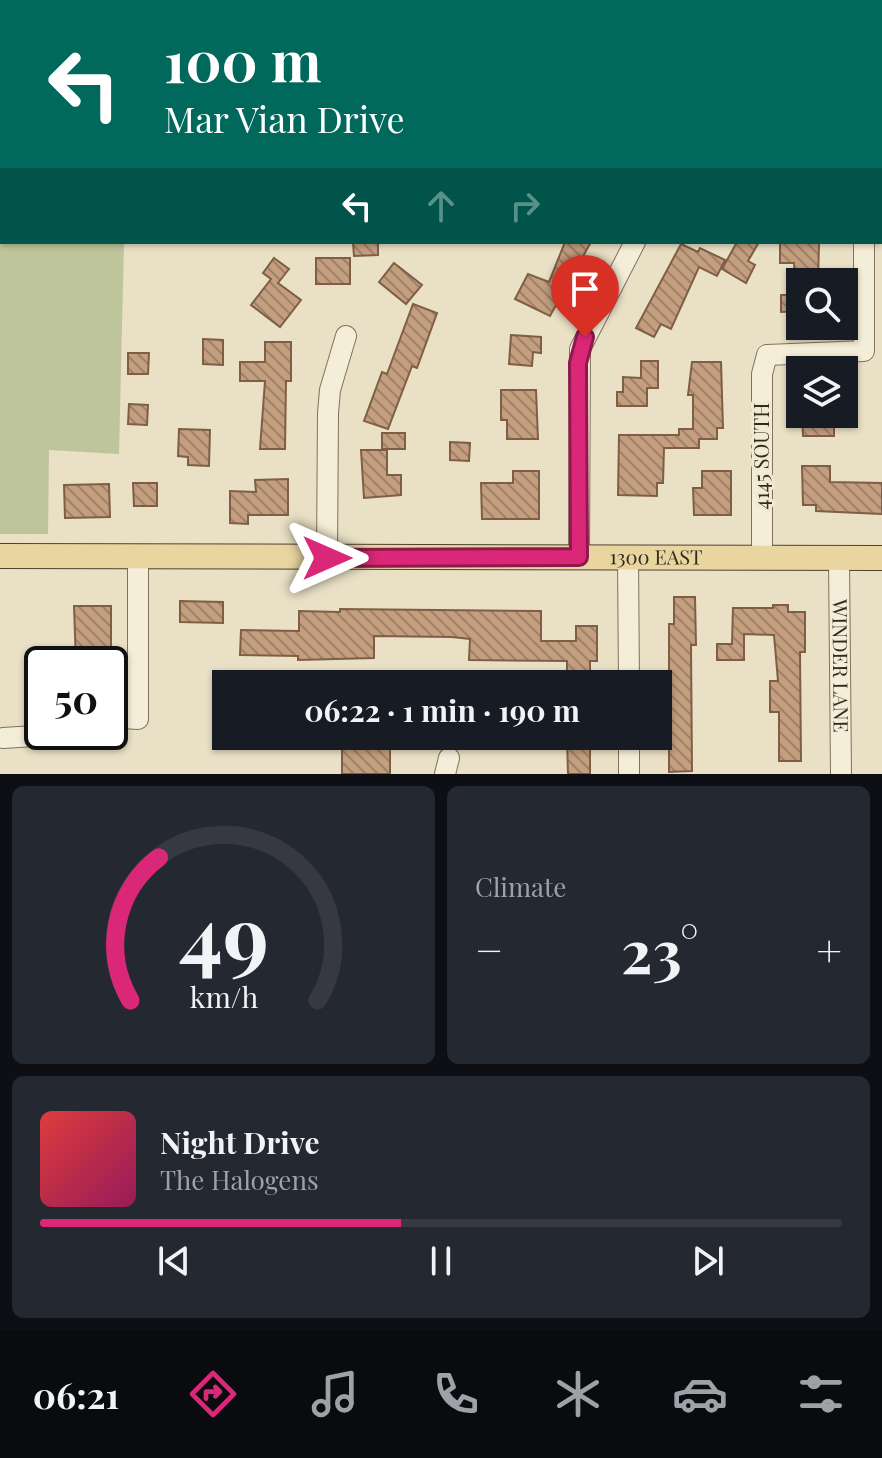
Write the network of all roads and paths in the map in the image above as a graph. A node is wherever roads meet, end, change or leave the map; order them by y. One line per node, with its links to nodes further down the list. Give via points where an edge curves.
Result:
1 (634, 244): 6 (street, via 580,349)
2 (864, 244): 11 (street, 4145 SOUTH, via 864,351 767,355 762,374)
3 (346, 336): 7 (street, via 328,413)
4 (0, 556): 5 (main road, 1300 EAST)
5 (138, 557): 7 (main road, 1300 EAST); 13 (street, via 138,719)
6 (579, 557): 7 (main road, 1300 EAST); 8 (main road, 1300 EAST)
7 (327, 558)
8 (628, 558): 11 (main road, 1300 EAST); 12 (street)
9 (839, 558): 10 (main road, 1300 EAST); 11 (main road, 1300 EAST); 18 (street, WINDER LANE)
10 (882, 558)
11 (762, 559)
12 (629, 670)
13 (128, 718)
14 (24, 735): 15 (street)
15 (3, 738)
16 (629, 750): 17 (street)
17 (629, 774)
18 (841, 774)

